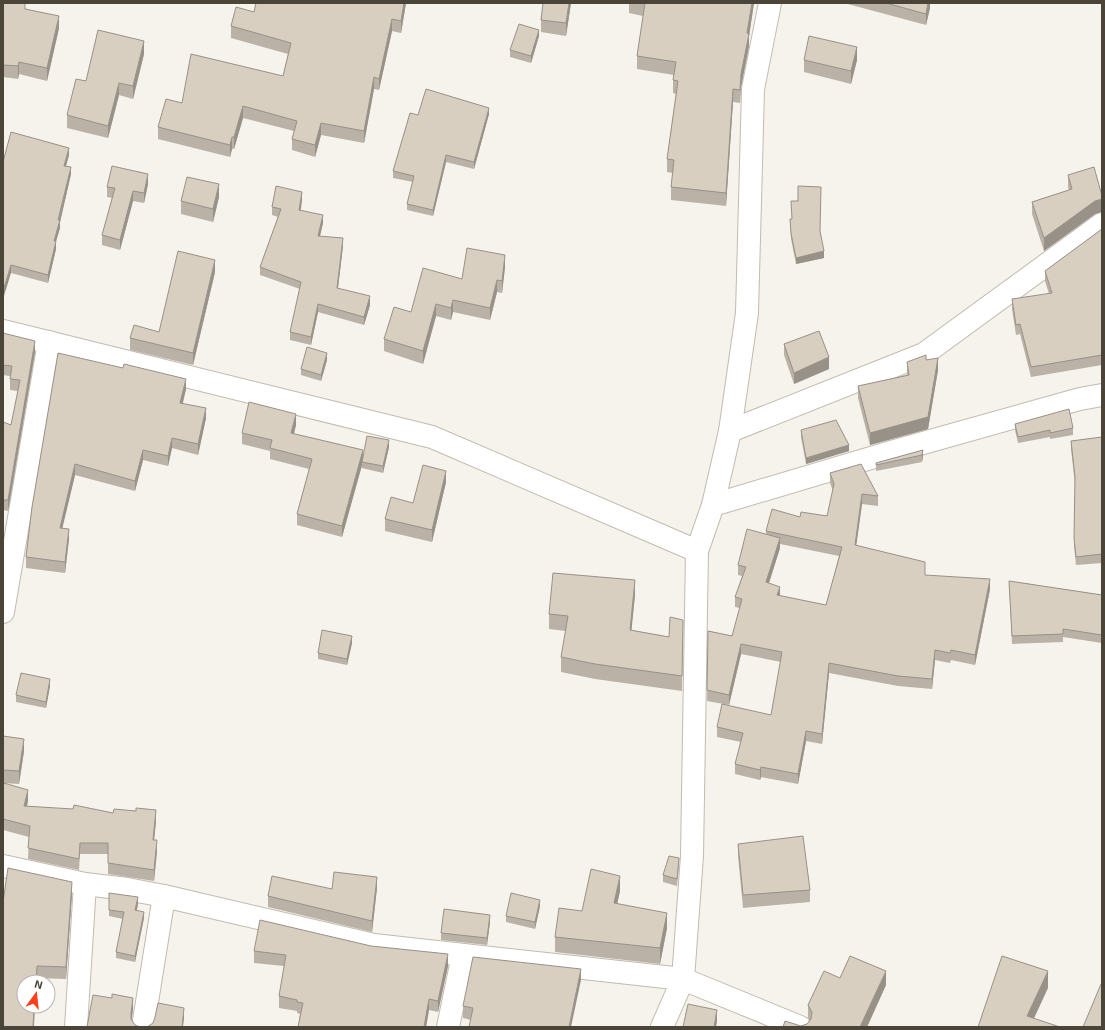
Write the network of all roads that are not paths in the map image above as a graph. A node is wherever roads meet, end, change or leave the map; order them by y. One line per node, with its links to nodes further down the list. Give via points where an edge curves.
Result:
1 (770, 3): 6 (street, via 753,89 747,313)
2 (1102, 224): 6 (street, via 924,354)
3 (3, 331): 4 (street)
4 (49, 342): 8 (street, via 432,437); 9 (street)
5 (1102, 394): 7 (street, via 891,452)
6 (730, 431): 7 (street)
7 (713, 505): 8 (street)
8 (697, 551): 14 (street, via 692,856)
9 (3, 612)
10 (3, 866): 11 (street)
11 (85, 884): 12 (street); 15 (street)
12 (164, 896): 13 (street, via 374,945); 16 (street)
13 (463, 955): 14 (street); 17 (street)
14 (683, 979): 18 (street); 19 (street)
15 (76, 1027)
16 (143, 1027)
17 (448, 1027)
18 (662, 1027)
19 (800, 1027)

